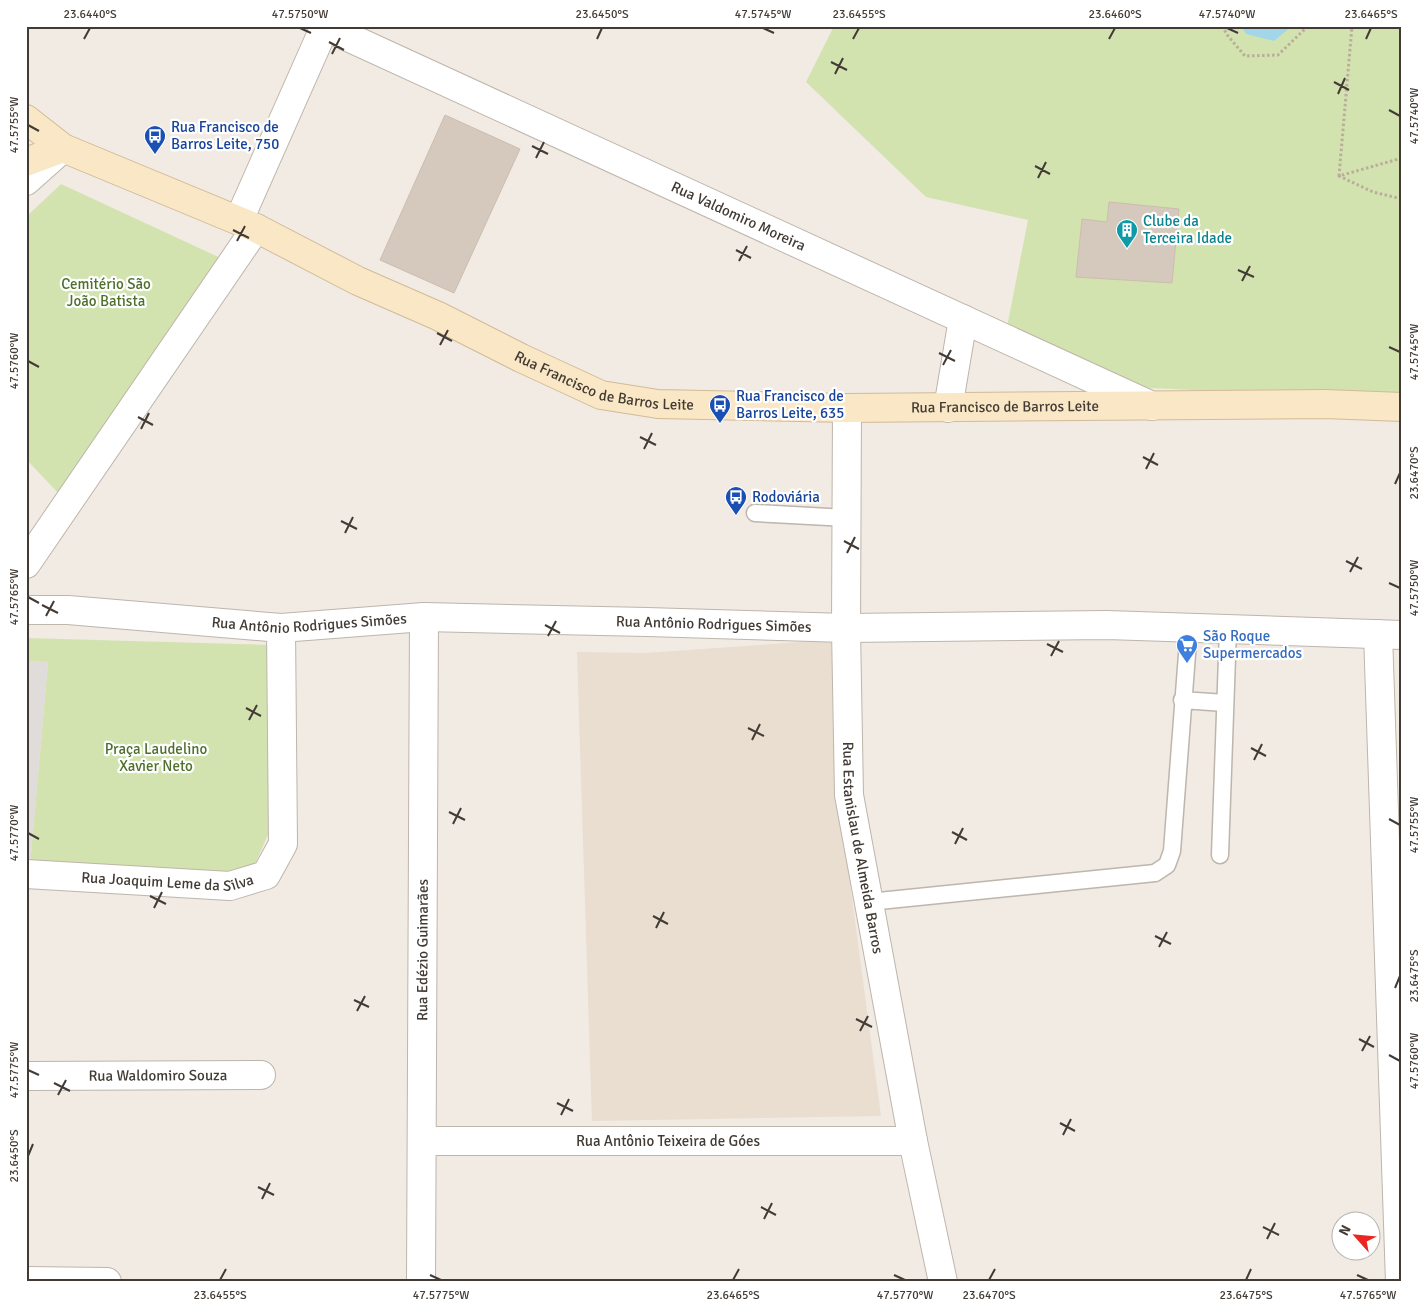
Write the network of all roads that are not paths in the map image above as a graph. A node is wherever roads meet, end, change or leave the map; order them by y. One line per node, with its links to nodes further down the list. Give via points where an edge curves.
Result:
1 (324, 26): 6 (street); 7 (street, Rua Valdomiro Moreira)
2 (26, 119): 3 (main road, Rua Francisco de Barros Leite)
3 (63, 148): 4 (main road); 5 (street); 6 (main road, Rua Francisco de Barros Leite)
4 (26, 162)
5 (26, 181)
6 (247, 224): 10 (main road, Rua Francisco de Barros Leite, via 358,281 601,395 658,404); 14 (street)
7 (963, 319): 8 (street, Rua Valdomiro Moreira); 11 (street)
8 (1152, 406): 9 (main road, Rua Francisco de Barros Leite, via 1325,404); 11 (main road, Rua Francisco de Barros Leite)
9 (1402, 407)
10 (847, 408): 11 (main road, Rua Francisco de Barros Leite); 13 (street, Rua Estanislau de Almeida Barros)
11 (948, 408)
12 (755, 513): 13 (lane)
13 (847, 518): 18 (street, Rua Estanislau de Almeida Barros)
14 (26, 564)
15 (26, 610): 17 (street, Rua Antônio Rodrigues Simões, via 68,610)
16 (424, 617): 17 (street, Rua Antônio Rodrigues Simões); 18 (street, Rua Antônio Rodrigues Simões); 29 (street, Rua Edézio Guimarães)
17 (282, 628): 25 (street, Rua Joaquim Leme da Silva, via 284,844 266,875 230,886)
18 (846, 628): 19 (street, Rua Antônio Rodrigues Simões, via 1107,624); 26 (street, Rua Estanislau de Almeida Barros, via 850,795)
19 (1188, 628): 20 (street, Rua Antônio Rodrigues Simões); 22 (lane)
20 (1228, 629): 21 (street, Rua Antônio Rodrigues Simões); 23 (lane)
21 (1390, 634): 35 (street)
22 (1182, 700): 23 (lane); 26 (lane, via 1172,851 1167,865 1155,873)
23 (1225, 703): 24 (lane)
24 (1220, 855)
25 (26, 874)
26 (869, 902): 30 (street, Rua Estanislau de Almeida Barros)
27 (261, 1075): 28 (street, Rua Waldomiro Souza)
28 (26, 1076)
29 (422, 1141): 30 (street, Rua Antônio Teixeira de Góes); 33 (street, Rua Edézio Guimarães)
30 (913, 1141): 34 (street, Rua Estanislau de Almeida Barros)
31 (26, 1281): 32 (street)
32 (107, 1282)
33 (421, 1282)
34 (943, 1282)
35 (1400, 1282)

